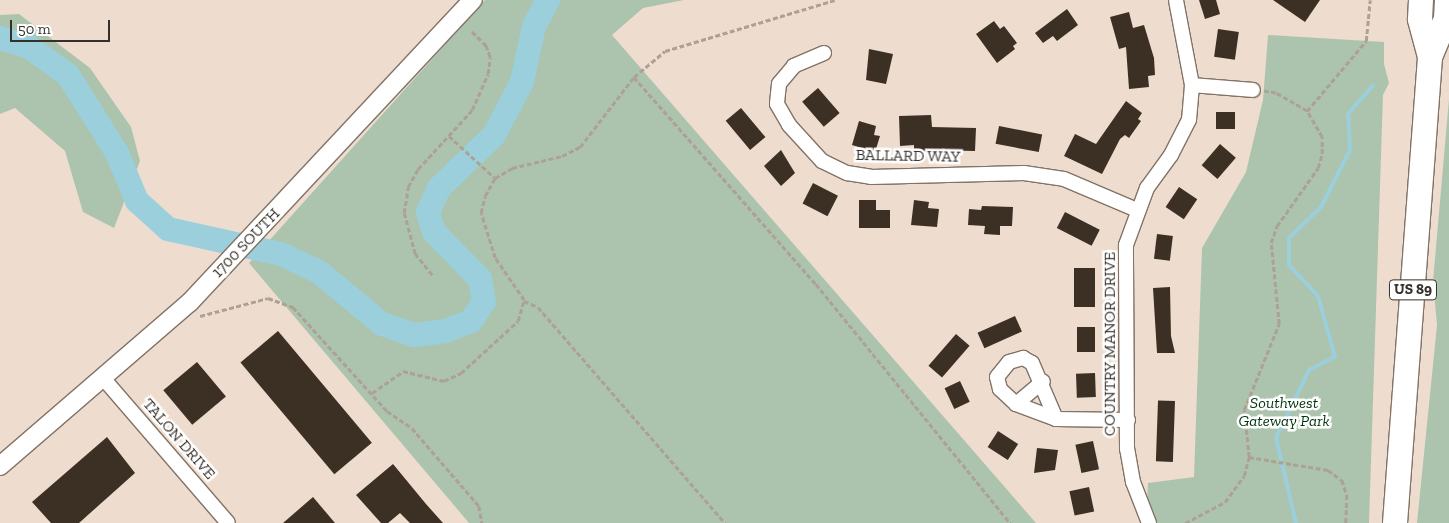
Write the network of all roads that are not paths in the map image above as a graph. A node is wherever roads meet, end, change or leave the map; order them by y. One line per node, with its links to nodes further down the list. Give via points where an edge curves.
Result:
1 (473, 0): 10 (street, 1700 SOUTH, via 190,302)
2 (1176, 0): 7 (street, COUNTRY MANOR DRIVE)
3 (1421, 0): 6 (highway, US 89, via 1420,19)
4 (1447, 0): 6 (highway, US 89, via 1446,18)
5 (824, 53): 9 (street, BALLARD WAY, via 794,66 779,84 777,104 789,125 830,165 847,173 871,177 1024,173 1064,179)
6 (1430, 57): 18 (highway, US 89)
7 (1192, 85): 8 (street); 9 (street, COUNTRY MANOR DRIVE, via 1189,120)
8 (1253, 90)
9 (1137, 210): 14 (street, COUNTRY MANOR DRIVE, via 1126,245)
10 (103, 378): 15 (street, 1700 SOUTH); 16 (street, TALON DRIVE)
11 (1043, 381): 12 (street); 12 (street, via 1032,363 1023,358 1009,362 997,378 1000,389); 13 (street)
12 (1016, 404): 13 (street)
13 (1056, 419): 14 (street)
14 (1128, 420): 17 (street, COUNTRY MANOR DRIVE, via 1133,482)
15 (0, 466)
16 (228, 523)
17 (1149, 523)
18 (1396, 523)

